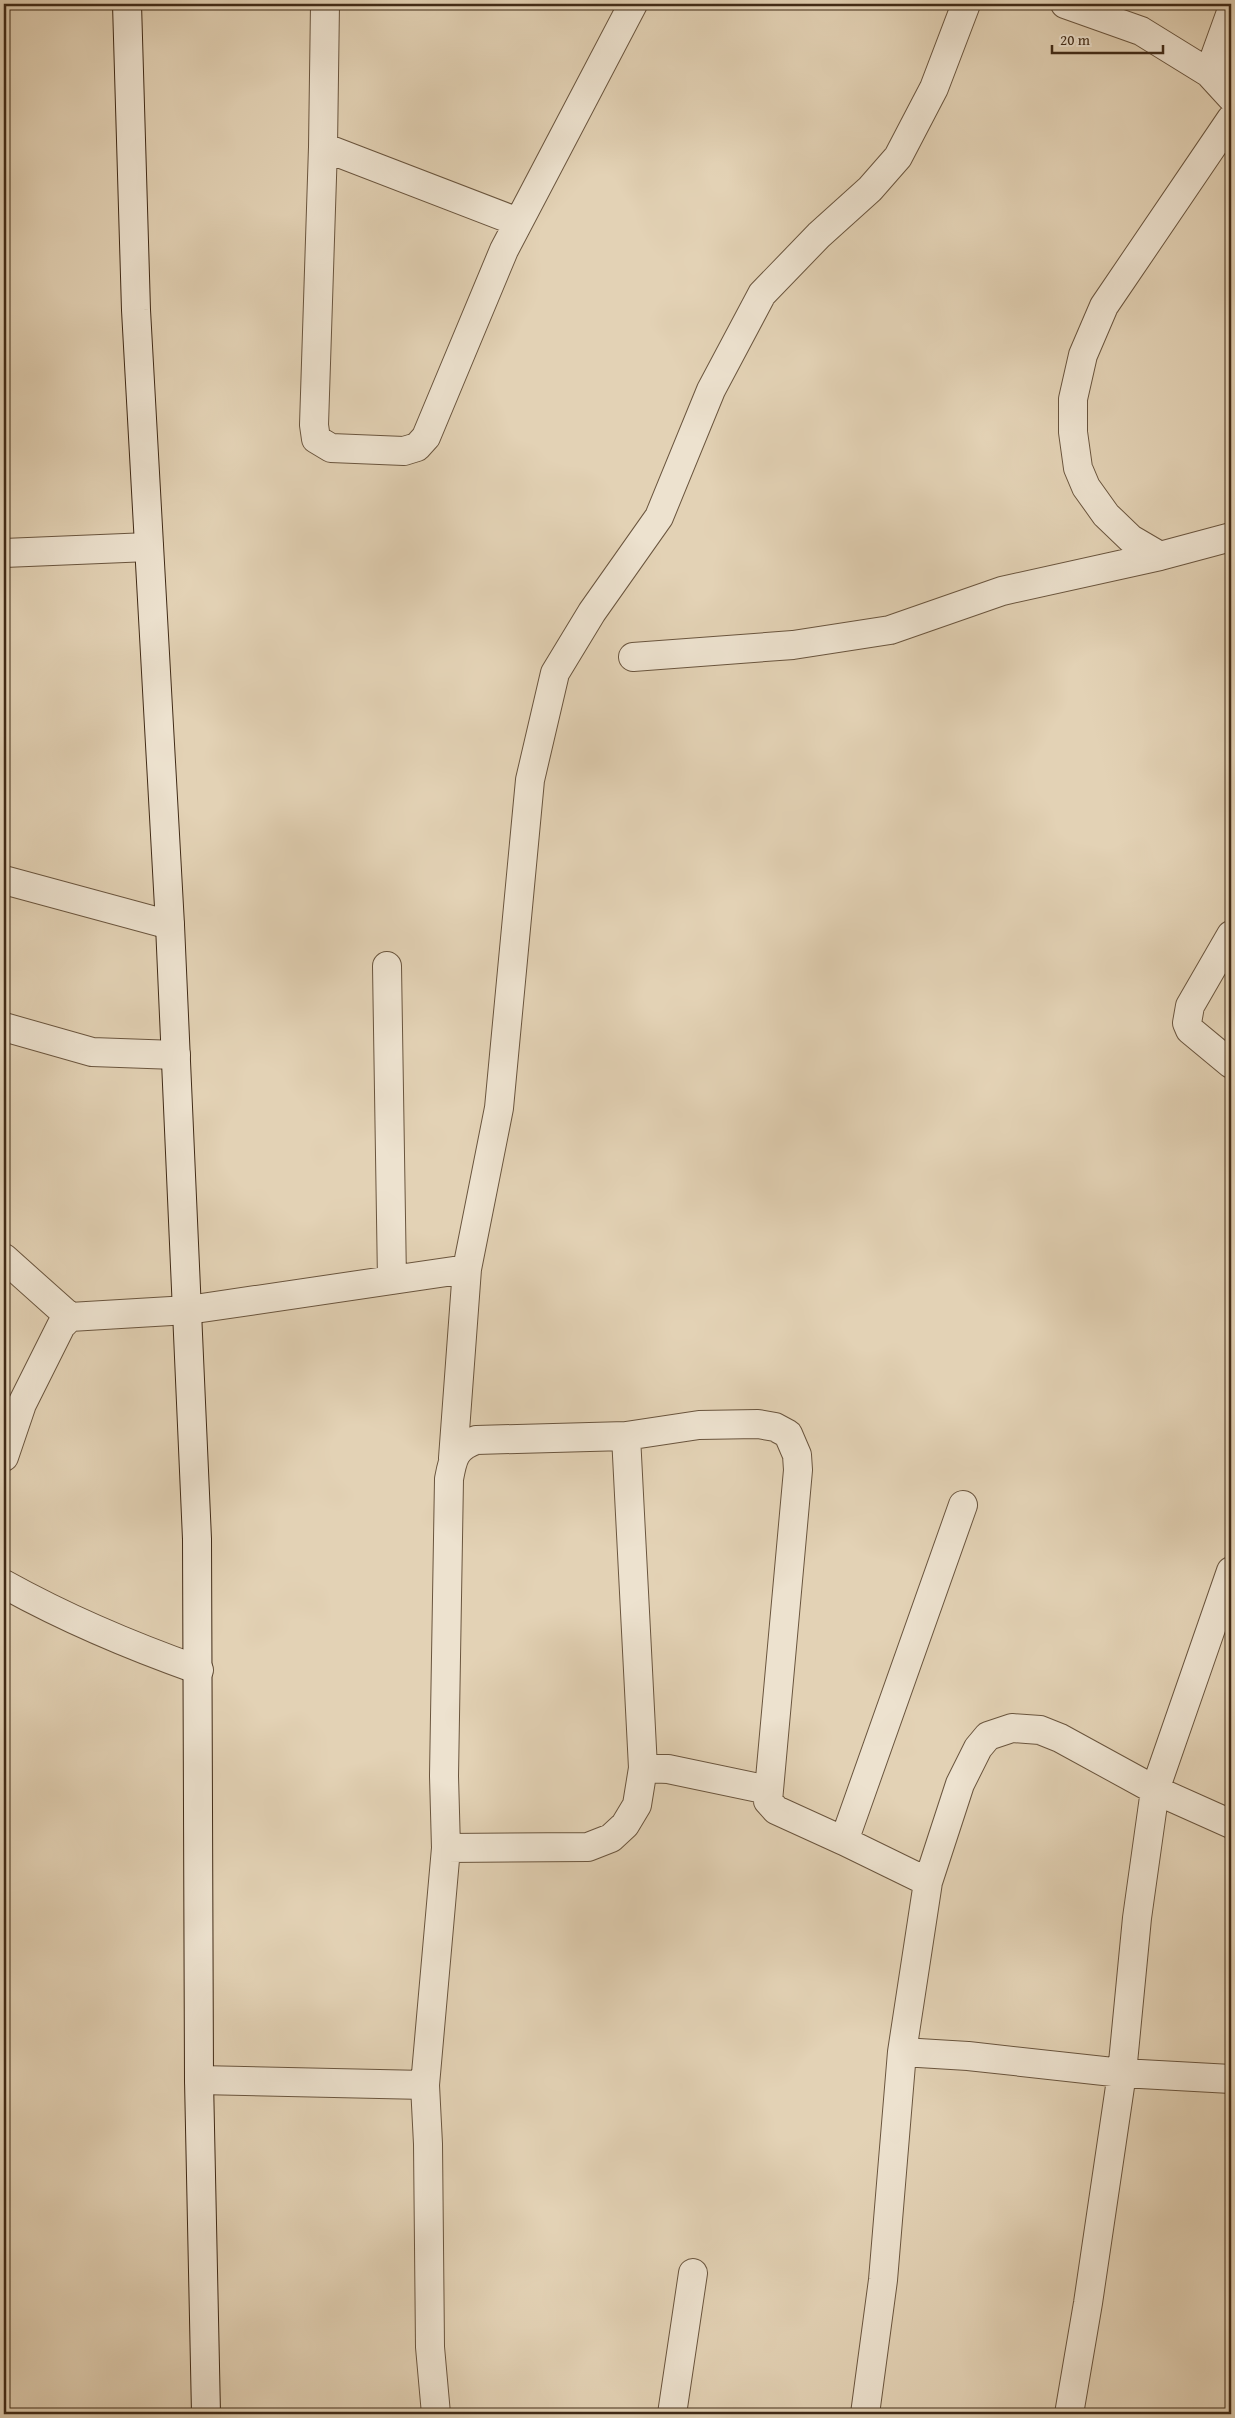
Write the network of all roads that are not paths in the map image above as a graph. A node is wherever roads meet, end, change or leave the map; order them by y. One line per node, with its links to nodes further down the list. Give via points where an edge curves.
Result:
1 (127, 4): 14 (street, via 136,310)
2 (324, 4): 11 (street)
3 (633, 4): 12 (street)
4 (966, 4): 26 (street, via 934,88 898,157 870,189 819,235 762,294 711,390 659,517 592,612 555,673 530,780 499,1108)
5 (1065, 4): 6 (street)
6 (1099, 9): 8 (street)
7 (1231, 12): 8 (street)
8 (1209, 73): 9 (street)
9 (1231, 97)
10 (1231, 119): 16 (street, via 1104,306 1083,356 1073,399 1078,468 1086,487 1106,514 1131,539)
11 (323, 147): 12 (street); 12 (street, via 314,425 316,439 331,448 404,452 417,447 426,436)
12 (518, 222)
13 (1231, 537): 16 (street)
14 (149, 547): 15 (street); 19 (street)
15 (4, 553)
16 (1160, 556): 17 (street, via 1002,591 890,630 793,645)
17 (633, 657)
18 (4, 880): 19 (street)
19 (170, 925): 23 (street)
20 (1231, 934): 24 (street, via 1190,1006 1187,1024)
21 (387, 966): 27 (street)
22 (4, 1027): 23 (street, via 92,1052)
23 (176, 1055): 28 (street)
24 (1231, 1064)
25 (4, 1258): 29 (street)
26 (467, 1269): 27 (street); 33 (street)
27 (392, 1280): 28 (street)
28 (188, 1310): 29 (street); 37 (street)
29 (70, 1317): 30 (street)
30 (13, 1400): 32 (street)
31 (626, 1436): 33 (street, via 476,1440 463,1445); 38 (street); 39 (street, via 699,1425 758,1424 775,1427 788,1434 792,1441 798,1470)
32 (4, 1457)
33 (453, 1458): 43 (street, via 449,1479 444,1776)
34 (963, 1505): 42 (street)
35 (1231, 1571): 40 (street)
36 (4, 1584): 37 (street, via 49,1609 137,1648)
37 (199, 1670): 48 (street)
38 (643, 1768): 39 (street, via 668,1769); 43 (street, via 637,1805 625,1825 611,1838 588,1847)
39 (768, 1790): 42 (street, via 768,1802 776,1810)
40 (1155, 1790): 41 (street); 44 (street, via 1040,1730 1012,1728 988,1736 978,1748 960,1784); 46 (street, via 1137,1918)
41 (1231, 1824)
42 (844, 1841): 44 (street)
43 (446, 1848): 49 (street)
44 (928, 1882): 45 (street)
45 (902, 2052): 46 (street); 54 (street, via 883,2280)
46 (1122, 2073): 47 (street); 55 (street)
47 (1231, 2079)
48 (199, 2080): 49 (street); 51 (street)
49 (425, 2085): 52 (street, via 430,2347)
50 (693, 2273): 53 (street)
51 (206, 2414)
52 (436, 2414)
53 (672, 2414)
54 (865, 2414)
55 (1069, 2414)

